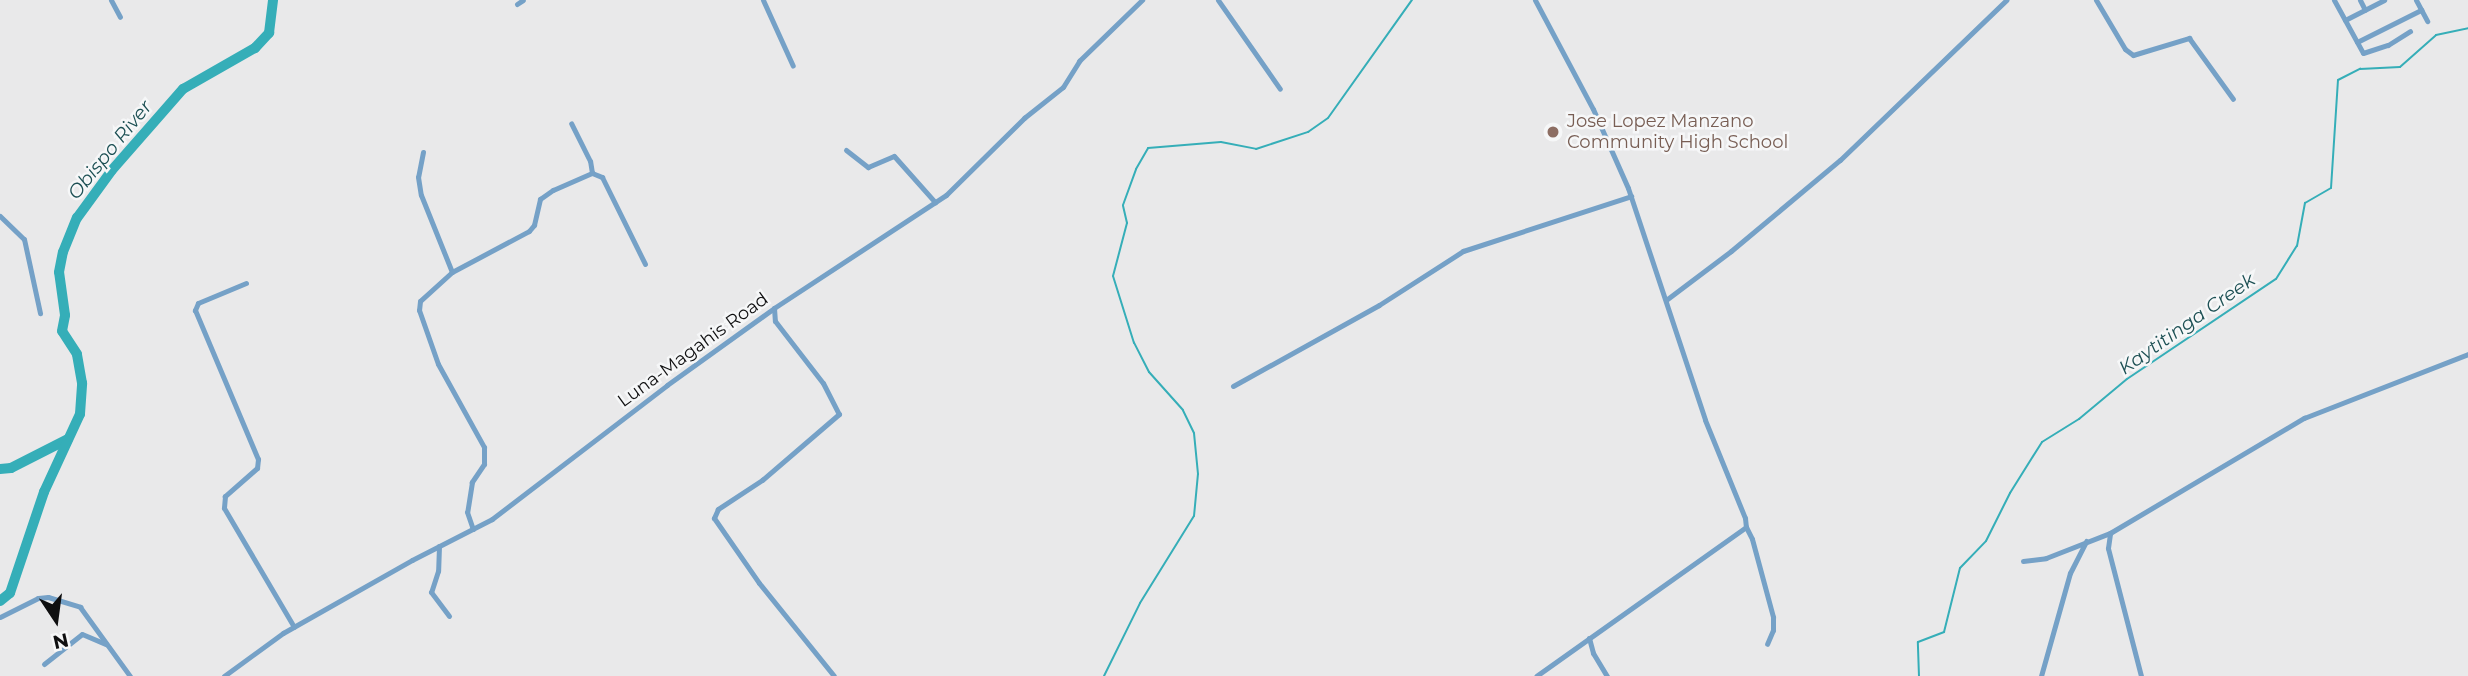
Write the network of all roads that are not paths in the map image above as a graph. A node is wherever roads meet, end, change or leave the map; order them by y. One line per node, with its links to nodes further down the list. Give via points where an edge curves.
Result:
1 (111, 0): 14 (street)
2 (764, 0): 19 (street)
3 (1142, 0): 27 (street, Luna-Magahis Road, via 1079,61 1063,87)
4 (1218, 0): 20 (street)
5 (1535, 0): 26 (street, via 1593,109)
6 (2006, 0): 32 (street, via 1840,160)
7 (2096, 0): 21 (street, via 2133,55 2189,38)
8 (2334, 0): 15 (street)
9 (2360, 0): 12 (street)
10 (2384, 0): 12 (street)
11 (2416, 0): 13 (street)
12 (2365, 10): 15 (street)
13 (2421, 10): 16 (street); 18 (street)
14 (120, 17)
15 (2345, 20): 18 (street)
16 (2427, 21)
17 (2410, 32): 18 (street, via 2363,53)
18 (2357, 42)
19 (793, 66)
20 (1280, 89)
21 (2233, 99)
22 (571, 122): 25 (street)
23 (846, 150): 27 (street, via 868,167 894,156)
24 (423, 152): 30 (street, via 418,177 421,195)
25 (592, 173): 29 (street, via 602,177); 30 (street, via 540,199 529,231)
26 (1631, 196): 32 (street); 36 (street, via 1463,251 1380,305)
27 (936, 202): 33 (street, Luna-Magahis Road)
28 (0, 216): 34 (street, via 24,239)
29 (645, 264)
30 (452, 272): 38 (street, via 420,301 419,310 438,364 484,447 486,456 472,482 467,512)
31 (246, 283): 45 (street, via 198,303 195,310 258,459 257,468 225,496 224,508)
32 (1666, 300): 37 (street)
33 (774, 308): 38 (street, Luna-Magahis Road, via 492,519); 52 (street, via 775,321 823,383 839,414 762,480 718,509 713,518 758,583)
34 (40, 313)
35 (2468, 354): 39 (street, via 2304,418)
36 (1233, 386)
37 (1746, 527): 46 (street); 47 (street, via 1773,617)
38 (472, 529): 41 (street, Luna-Magahis Road)
39 (2110, 533): 40 (street); 56 (street, via 2108,548)
40 (2086, 541): 42 (street, via 2046,558); 55 (street, via 2070,573)
41 (439, 546): 43 (street, via 431,592); 45 (street, Luna-Magahis Road)
42 (2022, 561)
43 (449, 616)
44 (0, 617): 48 (street, via 48,597 80,607)
45 (295, 627): 51 (street, Luna-Magahis Road)
46 (1589, 638): 53 (street); 54 (street)
47 (1767, 644)
48 (109, 646): 49 (street, via 82,634); 50 (street)
49 (44, 664)
50 (130, 676)
51 (224, 676)
52 (834, 676)
53 (1536, 676)
54 (1607, 676)
55 (2041, 676)
56 (2141, 676)

